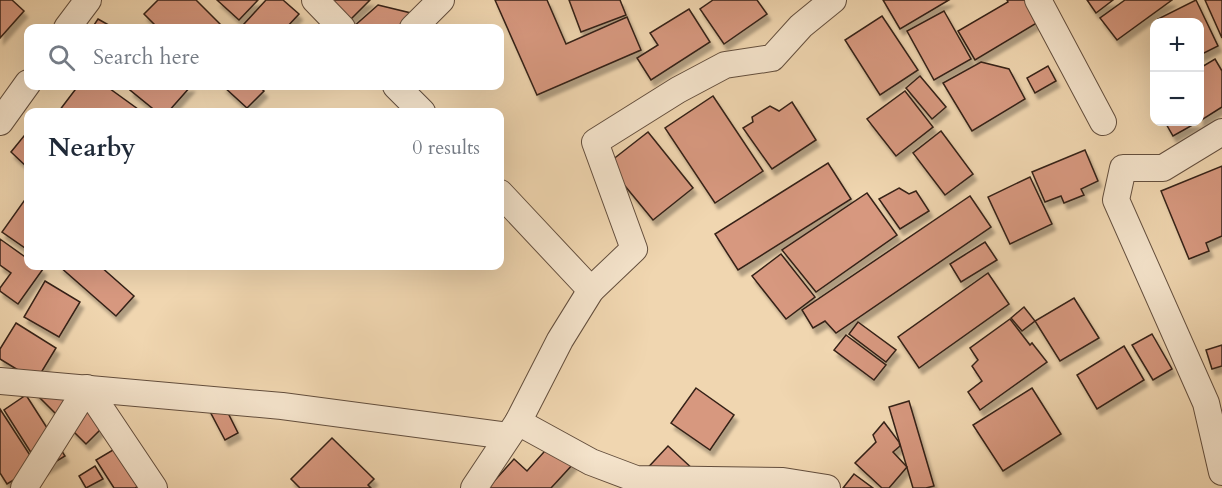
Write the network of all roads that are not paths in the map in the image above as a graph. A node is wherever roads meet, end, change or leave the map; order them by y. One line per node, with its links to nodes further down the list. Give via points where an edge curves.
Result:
1 (88, 0): 6 (street)
2 (315, 0): 7 (street)
3 (441, 0): 8 (street)
4 (833, 0): 16 (street, via 801,26 772,58 725,65 595,142 634,249)
5 (1038, 0): 13 (street)
6 (70, 24)
7 (338, 24)
8 (416, 24)
9 (24, 88): 12 (street)
10 (400, 90): 11 (street)
11 (418, 108)
12 (0, 122)
13 (1103, 122)
14 (1222, 132): 20 (street, via 1163,168 1123,168 1116,200 1206,403)
15 (504, 198): 16 (street)
16 (591, 290): 19 (street)
17 (0, 381): 18 (street)
18 (87, 388): 19 (street); 22 (street); 23 (street)
19 (513, 429): 21 (street); 24 (street)
20 (1222, 472)
21 (640, 483): 25 (street, via 783,482)
22 (24, 488)
23 (154, 488)
24 (474, 488)
25 (827, 488)

